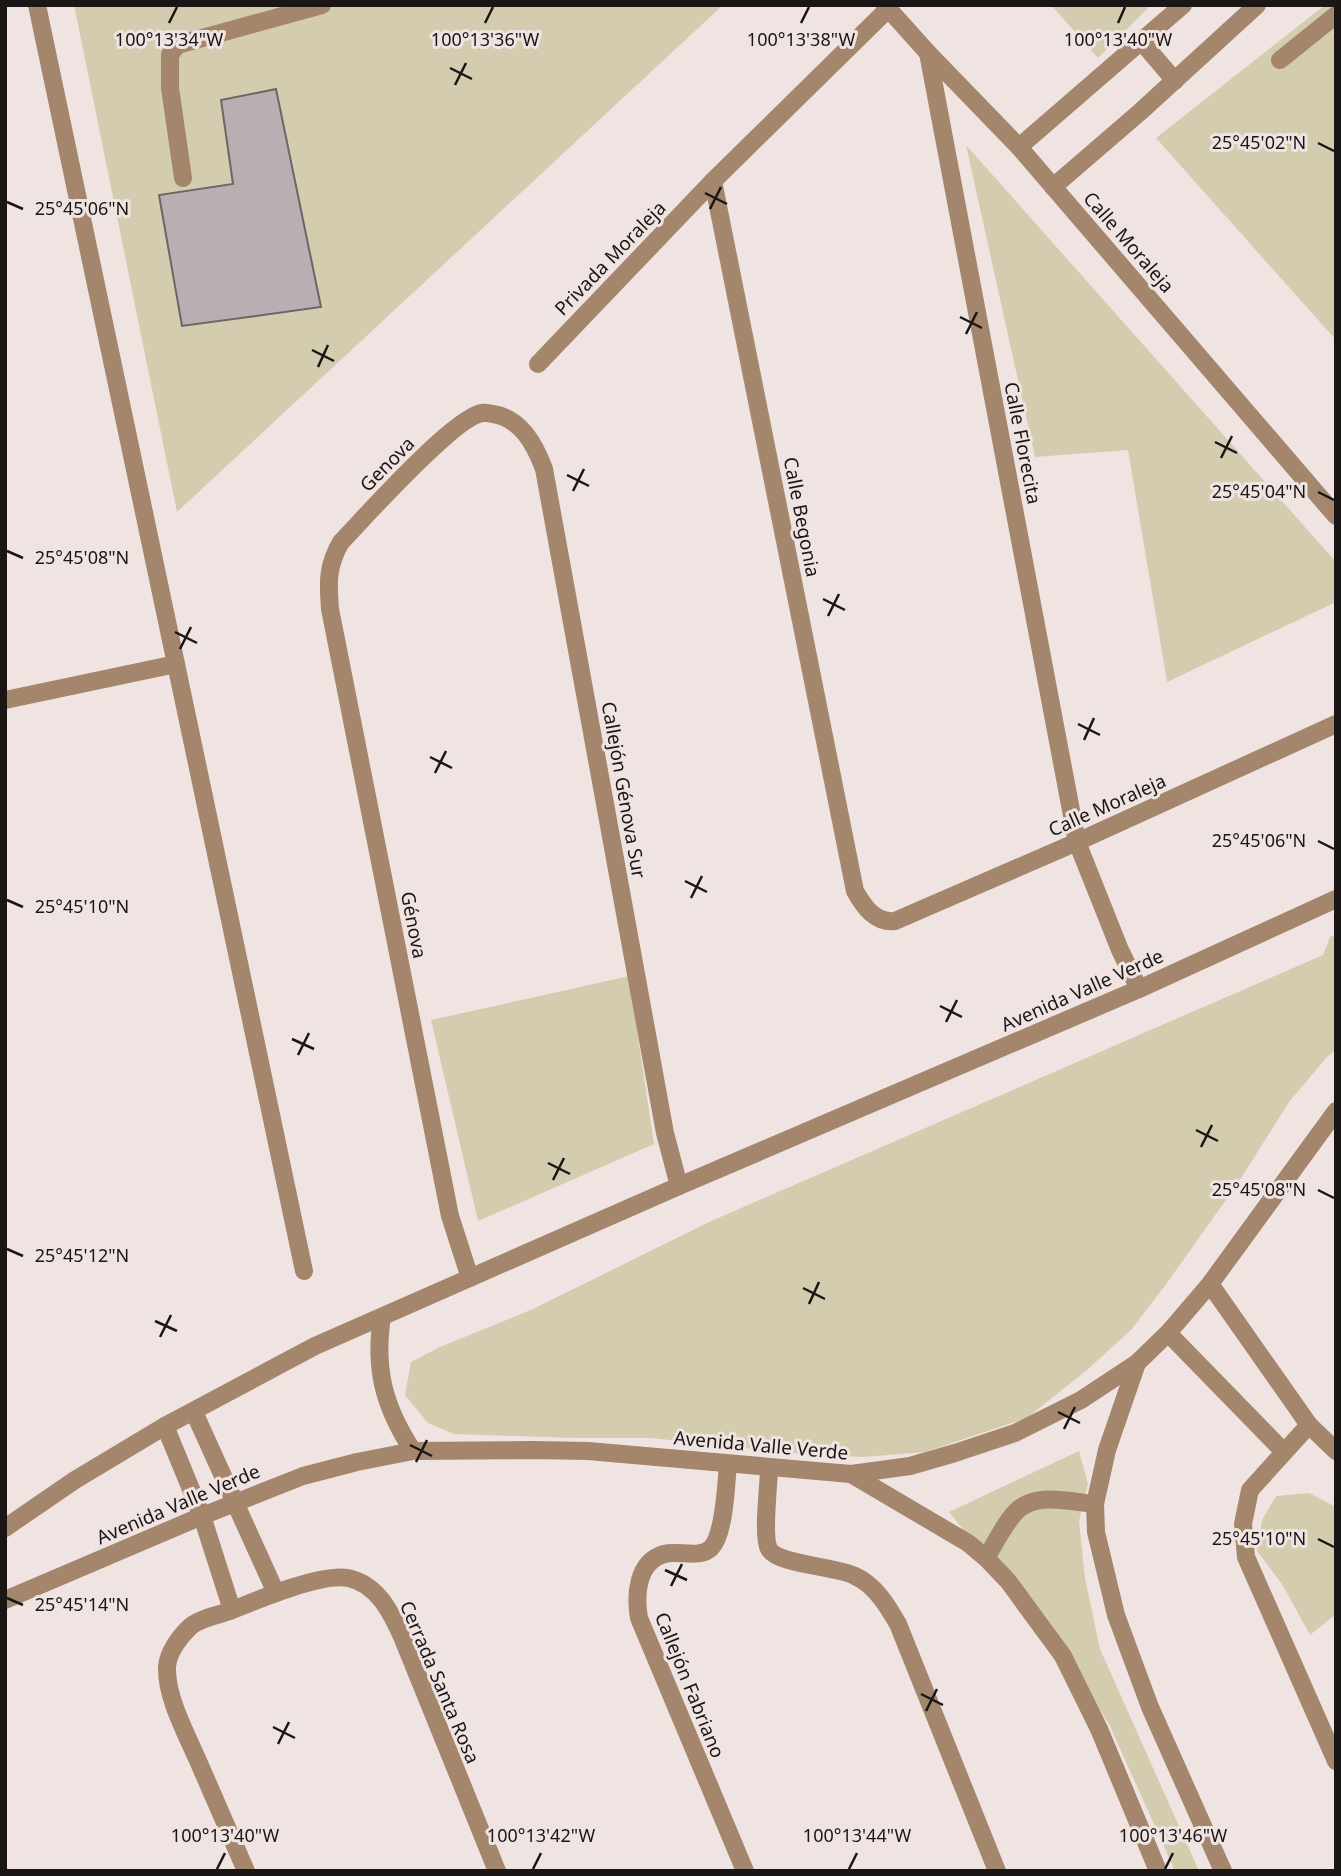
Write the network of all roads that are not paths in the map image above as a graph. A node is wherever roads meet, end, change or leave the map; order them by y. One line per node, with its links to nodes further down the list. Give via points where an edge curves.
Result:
1 (37, 5): 19 (street)
2 (323, 5): 12 (street, via 177,45 170,55 170,88)
3 (1183, 5): 7 (street)
4 (1257, 5): 10 (street, Calle Moraleja)
5 (886, 7): 8 (street, Calle Moraleja); 13 (street, Calle Moraleja)
6 (1336, 15): 9 (street)
7 (1141, 41): 10 (street); 11 (street)
8 (928, 53): 11 (street, Calle Moraleja); 22 (street, Calle Florecita)
9 (1280, 60)
10 (1175, 81): 14 (street, Calle Moraleja)
11 (1018, 147): 14 (street, Calle Moraleja)
12 (183, 178)
13 (713, 181): 15 (street, Privada Moraleja); 24 (street, Calle Begonia, via 855,891 877,918)
14 (1054, 187): 17 (street, Calle Moraleja)
15 (538, 364)
16 (503, 415): 18 (street, Genova, via 483,412 445,436 341,542); 27 (street, Callejón Génova Sur, via 536,447 544,470 665,1133)
17 (1336, 516)
18 (327, 577): 29 (street, Génova, via 450,1216)
19 (176, 664): 20 (street); 28 (street)
20 (5, 700)
21 (1336, 724): 22 (street, Calle Moraleja)
22 (1077, 842): 24 (street, Calle Moraleja); 25 (street, Calle Florecita)
23 (1336, 899): 25 (street, Avenida Valle Verde)
24 (895, 921)
25 (1139, 989): 27 (street, Avenida Valle Verde)
26 (1336, 1111): 30 (street, Avenida Valle Verde)
27 (679, 1186): 29 (street, Avenida Valle Verde)
28 (304, 1271)
29 (470, 1278): 31 (street, Avenida Valle Verde)
30 (1210, 1284): 32 (street, Avenida Valle Verde); 35 (street)
31 (382, 1317): 34 (street, Avenida Valle Verde, via 315,1346); 37 (street, via 379,1357 385,1397)
32 (1168, 1333): 33 (street, Avenida Valle Verde); 38 (street)
33 (1137, 1363): 42 (street, Avenida Valle Verde, via 1082,1400 1014,1433 910,1466); 44 (street, via 1107,1450)
34 (194, 1412): 36 (street, Avenida Valle Verde); 43 (street)
35 (1309, 1425): 38 (street); 39 (street)
36 (164, 1426): 45 (street); 46 (street, Avenida Valle Verde)
37 (413, 1451): 40 (street, Avenida Valle Verde, via 588,1451); 43 (street, Avenida Valle Verde, via 303,1476)
38 (1283, 1451): 51 (street, via 1250,1490 1243,1524 1246,1557)
39 (1336, 1451)
40 (728, 1464): 41 (street, Avenida Valle Verde); 54 (street, Callejón Fabriano, via 723,1517 711,1548 663,1555 652,1562 643,1571 636,1599 639,1618)
41 (769, 1468): 42 (street, Avenida Valle Verde); 55 (street, via 771,1553 857,1576 886,1602)
42 (851, 1474): 47 (street)
43 (235, 1502): 45 (street, Avenida Valle Verde); 48 (street)
44 (1095, 1504): 47 (street, via 1032,1502 1018,1509); 57 (street, via 1096,1532 1116,1615 1150,1707)
45 (202, 1516): 49 (street, Avenida Valle Verde); 50 (street)
46 (5, 1528)
47 (986, 1558): 56 (street, via 1063,1656)
48 (276, 1593): 50 (street, Cerrada Santa Rosa); 53 (street, Cerrada Santa Rosa, via 334,1577 350,1578 377,1594 403,1639)
49 (5, 1601)
50 (232, 1610): 52 (street, Cerrada Santa Rosa, via 192,1625 177,1642 167,1665 179,1717)
51 (1336, 1761)
52 (246, 1871)
53 (496, 1871)
54 (744, 1871)
55 (997, 1871)
56 (1158, 1871)
57 (1223, 1871)

